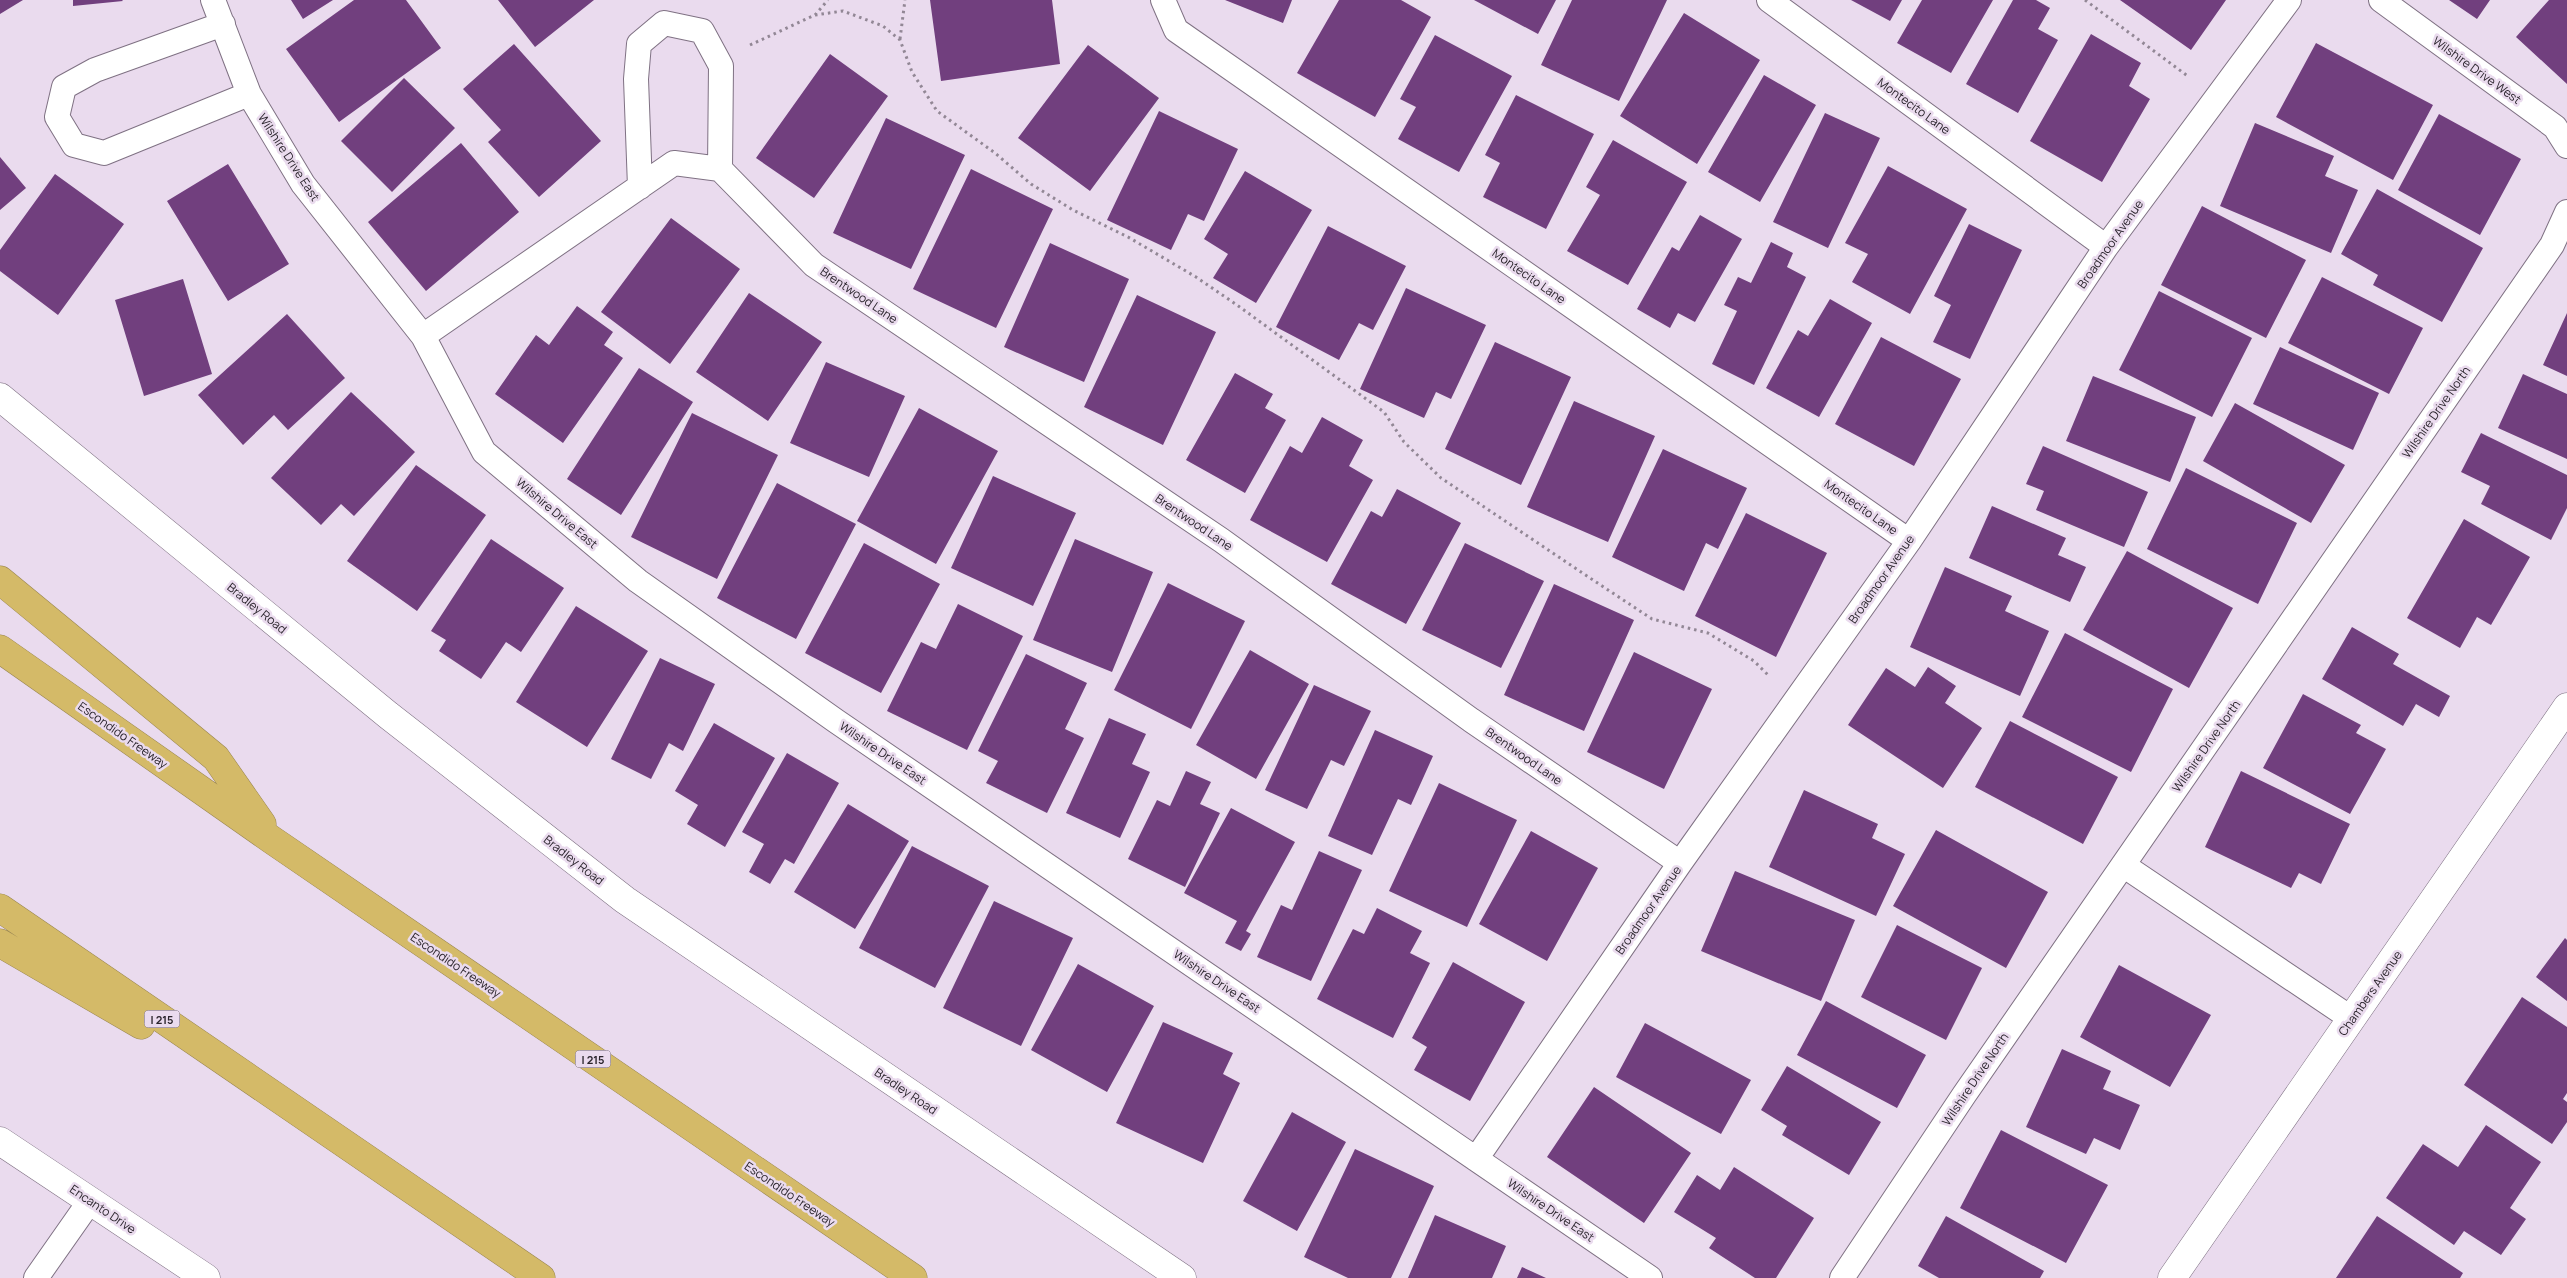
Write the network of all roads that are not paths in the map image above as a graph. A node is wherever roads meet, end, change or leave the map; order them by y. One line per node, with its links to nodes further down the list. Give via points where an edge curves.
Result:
1 (213, 0): 6 (lane, Wilshire Drive East)
2 (1163, 0): 15 (lane, Montecito Lane, via 1176,30)
3 (1769, 0): 12 (lane, Montecito Lane)
4 (2289, 0): 12 (lane, Broadmoor Avenue)
5 (2381, 0): 8 (lane, Wilshire Drive West, via 2555,127)
6 (223, 24): 7 (lane, Wilshire Drive East); 7 (lane, via 95,70 64,87 57,117 74,146 104,153)
7 (249, 94): 13 (lane, Wilshire Drive East, via 303,184)
8 (2567, 146)
9 (720, 169): 10 (lane, via 674,163); 10 (lane, via 721,66 702,32 664,23 639,44 636,79); 20 (lane, Brentwood Lane, via 814,265 1221,540 1472,720)
10 (640, 187): 13 (lane)
11 (2567, 212): 21 (lane, Wilshire Drive North, via 2552,245)
12 (2106, 247): 15 (lane, Broadmoor Avenue)
13 (424, 336): 27 (lane, Wilshire Drive East, via 484,452 638,581)
14 (0, 396): 33 (street, Bradley Road, via 388,715 625,900)
15 (1908, 540): 20 (lane, Broadmoor Avenue)
16 (0, 580): 19 (highway, via 216,758)
17 (0, 649): 19 (highway, Escondido Freeway / I 215)
18 (2567, 707): 24 (street, Chambers Avenue)
19 (272, 840): 32 (highway, Escondido Freeway / I 215)
20 (1680, 863): 27 (lane, Broadmoor Avenue)
21 (2123, 865): 24 (lane); 35 (lane, Wilshire Drive North)
22 (0, 908): 25 (highway, I 215)
23 (0, 943): 25 (highway)
24 (2352, 1019): 36 (street, Chambers Avenue)
25 (324, 1131): 31 (highway, I 215)
26 (2, 1148): 28 (street, Encanto Drive)
27 (1476, 1159): 34 (lane, Wilshire Drive East)
28 (90, 1201): 29 (lane); 30 (street, Encanto Drive)
29 (36, 1278)
30 (206, 1278)
31 (541, 1278)
32 (913, 1278)
33 (1182, 1278)
34 (1650, 1278)
35 (1842, 1278)
36 (2172, 1278)

